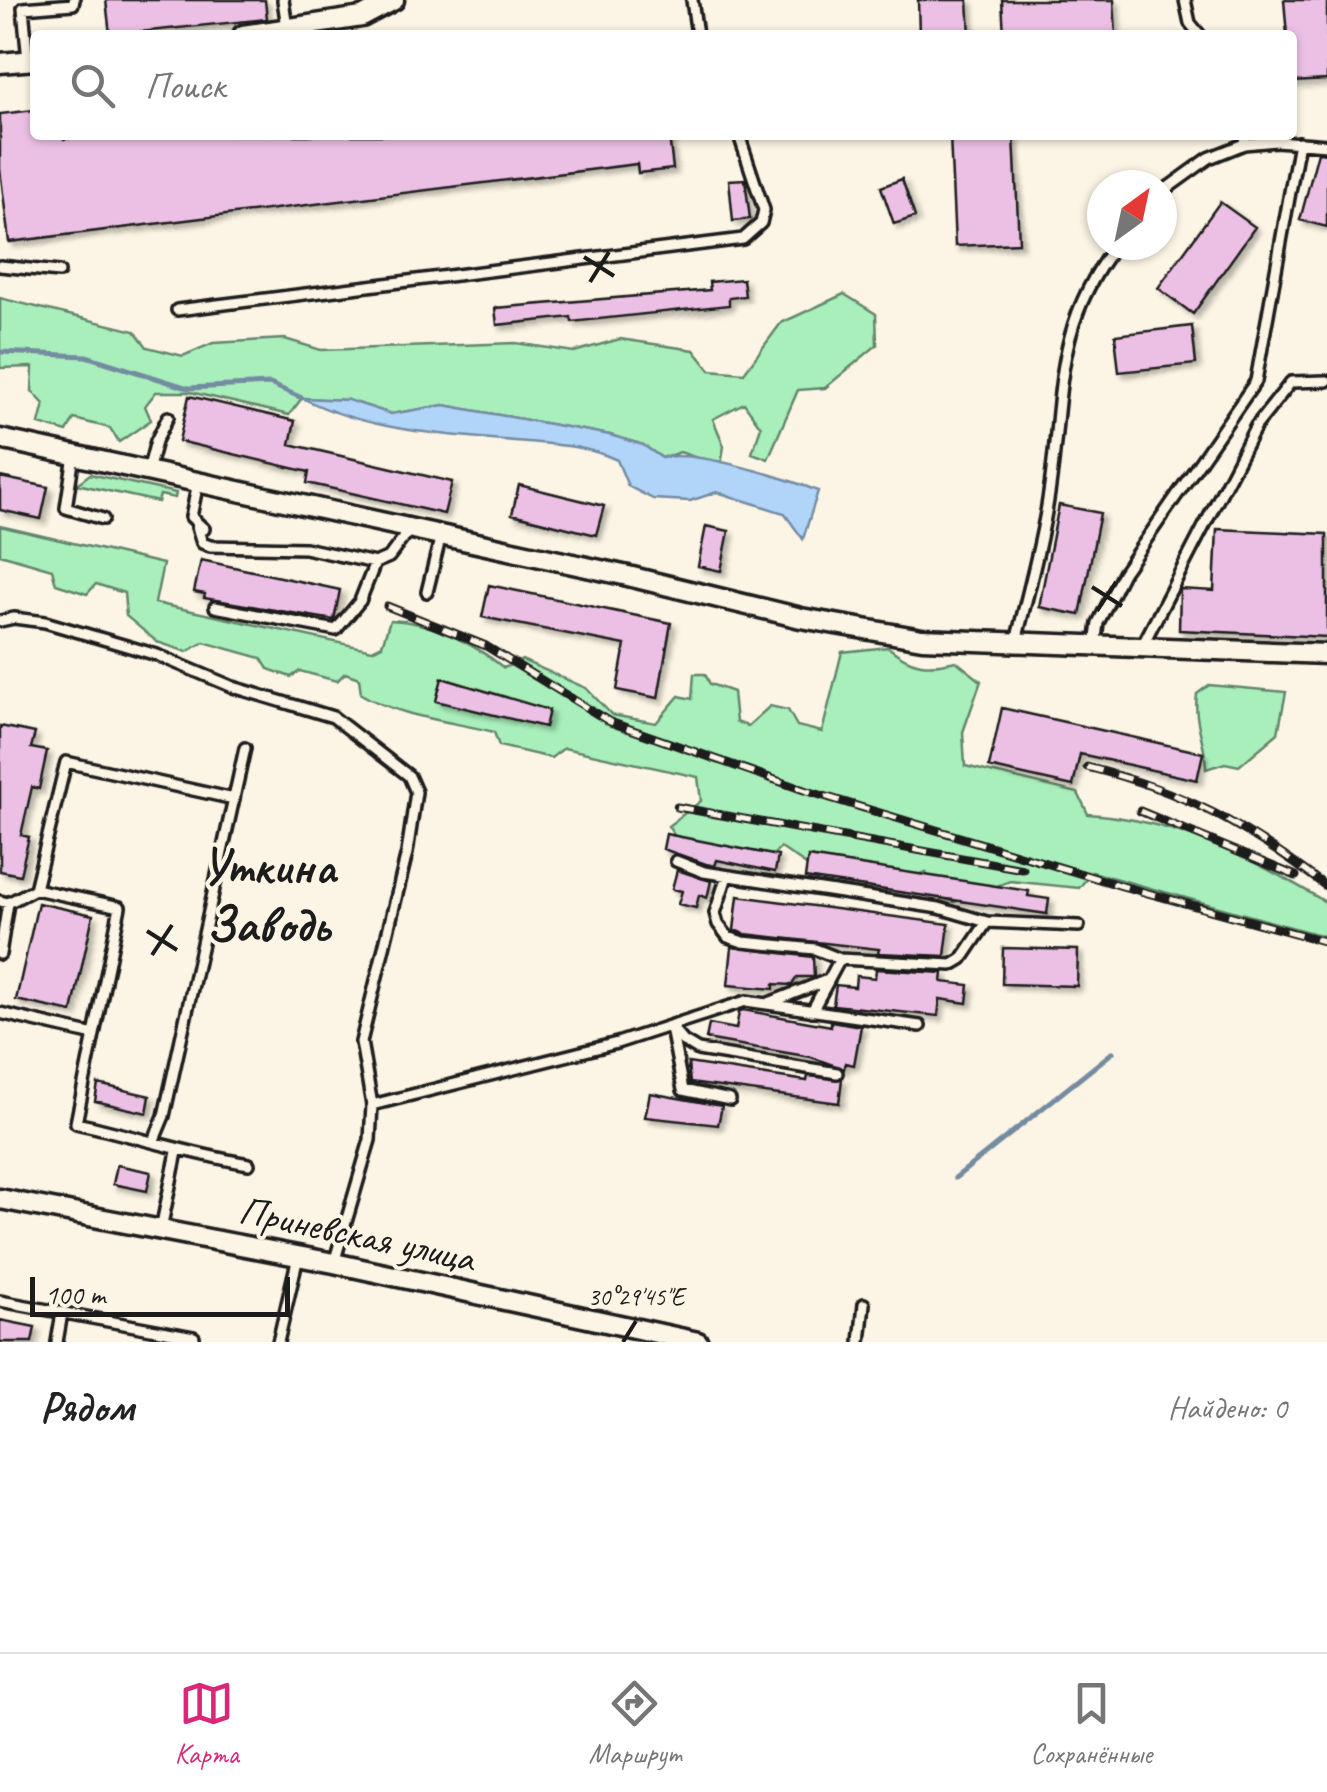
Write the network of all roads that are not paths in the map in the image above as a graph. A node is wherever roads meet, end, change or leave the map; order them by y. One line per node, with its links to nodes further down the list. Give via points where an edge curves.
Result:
1 (74, 0): 9 (lane, via 23,8)
2 (283, 0): 6 (lane)
3 (394, 0): 6 (street, via 362,18)
4 (692, 0): 7 (lane)
5 (1185, 0): 8 (lane)
6 (287, 30)
7 (695, 30)
8 (1195, 30)
9 (30, 54)
10 (30, 60): 11 (street)
11 (0, 63)
12 (741, 140): 20 (lane, via 764,210 744,239)
13 (1244, 140): 14 (lane); 16 (lane)
14 (1299, 142): 15 (lane); 35 (lane, via 1256,382 1123,572 1098,623)
15 (1327, 146)
16 (1177, 181)
17 (1104, 260): 34 (lane, via 1067,336 1048,502)
18 (0, 266): 19 (lane)
19 (59, 272)
20 (177, 310)
21 (1327, 381): 36 (lane, via 1291,382 1256,426)
22 (168, 418): 25 (lane)
23 (0, 439): 24 (street)
24 (74, 455): 25 (street); 27 (lane, via 66,508)
25 (148, 472): 26 (street)
26 (198, 482): 28 (street); 30 (lane, via 191,517 202,543 305,548)
27 (103, 519)
28 (410, 528): 29 (street); 30 (lane)
29 (441, 535): 31 (lane); 34 (street, via 801,618 922,639)
30 (375, 563): 32 (lane, via 360,601 336,630)
31 (427, 592)
32 (215, 608)
33 (0, 621): 57 (lane, via 45,622 333,717 409,776 416,792 407,853 361,1042)
34 (1016, 644): 35 (street)
35 (1096, 646): 36 (street)
36 (1141, 648): 37 (street)
37 (1327, 654)
38 (245, 748): 39 (lane)
39 (234, 798): 42 (lane, via 66,762); 58 (lane)
40 (676, 861): 41 (lane)
41 (727, 876): 44 (lane, via 938,908); 47 (lane, via 715,912 728,937 815,948)
42 (36, 889): 43 (lane); 54 (lane, via 120,907)
43 (4, 902): 46 (lane)
44 (987, 922): 45 (lane); 47 (lane, via 952,965)
45 (1079, 926)
46 (0, 954)
47 (840, 960): 48 (lane)
48 (825, 981): 49 (lane); 50 (lane)
49 (766, 1004): 50 (lane); 52 (lane, via 746,1001)
50 (812, 1011): 53 (lane)
51 (0, 1013): 54 (lane)
52 (670, 1026): 55 (lane, via 698,1050); 56 (lane, via 683,1090); 57 (lane)
53 (920, 1026)
54 (94, 1035): 58 (lane, via 76,1123)
55 (838, 1072)
56 (730, 1100)
57 (372, 1106): 64 (lane, via 370,1140)
58 (154, 1140): 59 (lane)
59 (177, 1152): 60 (lane); 62 (lane)
60 (248, 1164)
61 (0, 1199): 62 (street, Приневская улица)
62 (161, 1228): 63 (street, Приневская улица)
63 (298, 1256): 64 (street, Приневская улица); 70 (lane)
64 (334, 1263): 71 (street, Приневская улица)
65 (0, 1302): 67 (lane)
66 (864, 1304): 72 (lane)
67 (62, 1313): 68 (lane); 69 (lane, via 194,1337)
68 (56, 1342)
69 (193, 1342)
70 (278, 1342)
71 (698, 1342)
72 (860, 1342)

